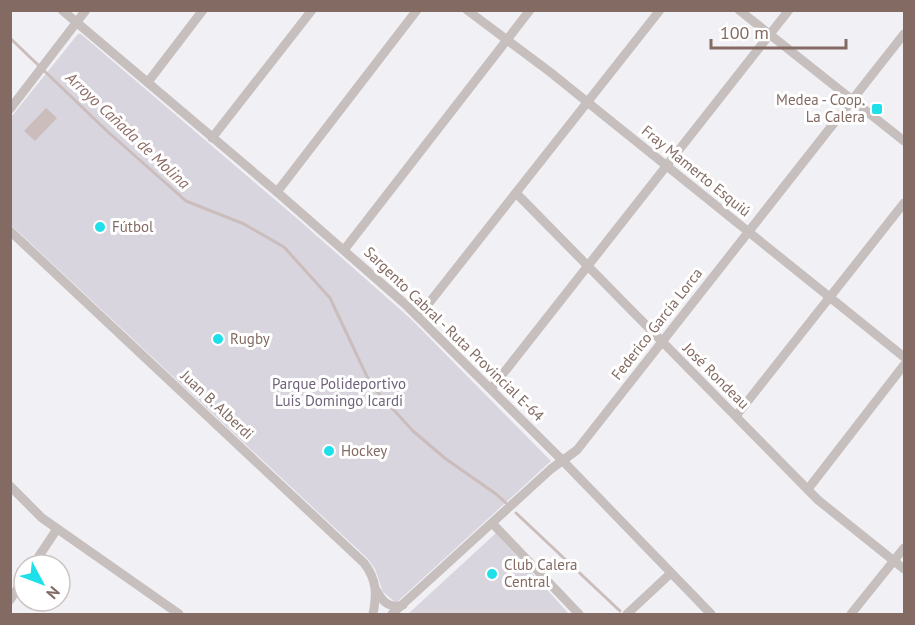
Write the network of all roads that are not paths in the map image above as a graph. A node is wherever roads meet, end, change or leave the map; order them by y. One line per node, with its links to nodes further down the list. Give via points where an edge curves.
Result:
1 (62, 10): 11 (street, Sargento Cabral - Ruta Provincial E-64)
2 (87, 10): 11 (street)
3 (203, 10): 15 (street)
4 (312, 10): 19 (street)
5 (417, 10): 22 (street)
6 (467, 10): 14 (street, Fray Mamerto Esquiú)
7 (530, 10): 14 (street)
8 (660, 10): 17 (street)
9 (739, 10): 13 (street)
10 (789, 10): 13 (street)
11 (76, 23): 15 (street, Sargento Cabral - Ruta Provincial E-64); 18 (street)
12 (904, 34): 16 (street, Federico García Lorca)
13 (770, 35): 16 (street); 21 (street)
14 (506, 41): 17 (street, Fray Mamerto Esquiú); 27 (street)
15 (148, 82): 19 (street, Sargento Cabral - Ruta Provincial E-64)
16 (852, 101): 20 (street); 26 (street, Federico García Lorca)
17 (588, 103): 21 (street, Fray Mamerto Esquiú); 23 (street)
18 (10, 109)
19 (212, 138): 22 (street, Sargento Cabral - Ruta Provincial E-64)
20 (904, 141)
21 (666, 166): 26 (street, Fray Mamerto Esquiú); 28 (street)
22 (277, 192): 27 (street, Sargento Cabral - Ruta Provincial E-64)
23 (516, 193): 28 (street, José Rondeau); 30 (street)
24 (904, 203): 29 (street)
25 (10, 231): 46 (street, Juan B. Alberdi, via 346,546 368,568)
26 (748, 232): 29 (street, Fray Mamerto Esquiú); 31 (street, Federico García Lorca)
27 (344, 250): 30 (street, Sargento Cabral - Ruta Provincial E-64)
28 (588, 266): 31 (street, José Rondeau); 34 (street)
29 (831, 296): 32 (street, Fray Mamerto Esquiú); 35 (street)
30 (418, 317): 34 (street, Sargento Cabral - Ruta Provincial E-64)
31 (662, 343): 35 (street, José Rondeau); 36 (street, Federico García Lorca)
32 (904, 357)
33 (904, 365): 38 (street)
34 (491, 389): 36 (street, Sargento Cabral - Ruta Provincial E-64)
35 (736, 416): 38 (street, José Rondeau)
36 (563, 461): 39 (street, Federico García Lorca); 45 (street, Sargento Cabral - Ruta Provincial E-64)
37 (10, 486): 40 (street)
38 (808, 489): 43 (street, José Rondeau)
39 (492, 522): 47 (street, Federico García Lorca); 51 (street)
40 (57, 529): 42 (street); 48 (street)
41 (904, 548): 43 (street)
42 (41, 553)
43 (894, 561): 44 (street, José Rondeau); 54 (street)
44 (904, 568)
45 (671, 573): 52 (street); 53 (street, Sargento Cabral - Ruta Provincial E-64)
46 (375, 586): 47 (street, via 384,602 393,607); 49 (street)
47 (403, 605): 50 (street, Federico García Lorca)
48 (179, 615)
49 (373, 615)
50 (392, 615)
51 (579, 615)
52 (627, 615)
53 (711, 615)
54 (851, 615)

